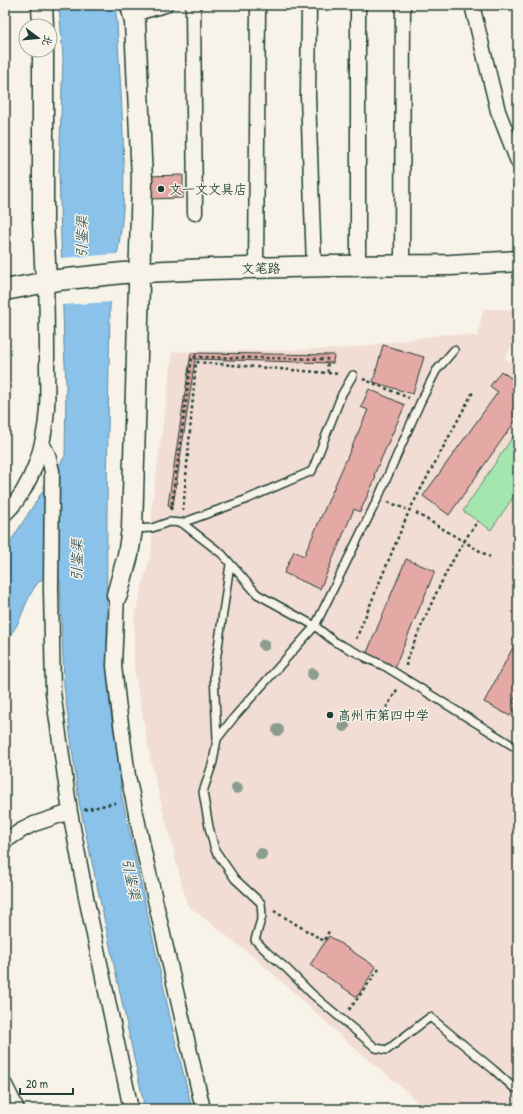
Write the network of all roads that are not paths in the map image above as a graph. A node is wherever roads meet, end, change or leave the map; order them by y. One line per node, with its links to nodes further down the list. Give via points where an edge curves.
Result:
1 (42, 5): 10 (street)
2 (166, 5): 9 (street)
3 (193, 5): 13 (street)
4 (258, 5): 18 (street)
5 (309, 5): 16 (street, via 308,96)
6 (358, 5): 17 (street)
7 (403, 5): 15 (street)
8 (472, 5): 12 (street, via 498,111)
9 (132, 10): 19 (street, via 135,22 142,180)
10 (43, 18)
11 (43, 58): 20 (street, via 43,222)
12 (518, 162)
13 (195, 213)
14 (518, 261): 15 (street, 文笔路)
15 (402, 265): 17 (street, 文笔路)
16 (314, 266): 17 (street, 文笔路); 18 (street, 文笔路)
17 (358, 266)
18 (256, 268): 19 (street, 文笔路)
19 (131, 273): 20 (street, 文笔路); 27 (street)
20 (52, 281): 21 (street, 文笔路); 24 (street, via 47,327 47,409)
21 (5, 290)
22 (454, 350): 30 (lane, via 436,370 378,498)
23 (353, 375): 26 (lane, via 342,394 312,471 245,500)
24 (42, 443): 25 (street, via 25,488); 33 (street, via 52,471 53,692)
25 (5, 514)
26 (182, 523): 27 (lane, via 170,522 152,528); 28 (lane, via 222,554)
27 (132, 529): 29 (street)
28 (230, 564): 30 (lane, via 257,594); 31 (lane, via 214,675)
29 (117, 595): 39 (street, via 114,666 128,776)
30 (315, 626): 31 (lane); 32 (lane, via 335,642 386,668)
31 (217, 739): 36 (lane, via 213,762 203,792 209,827 214,850 235,879 261,903 262,916 255,940 376,1048 387,1050 430,1017 514,1088)
32 (518, 749)
33 (74, 811): 34 (street, via 34,824); 38 (street, via 88,902)
34 (5, 841)
35 (5, 1085): 37 (street)
36 (518, 1086)
37 (17, 1109)
38 (131, 1109)
39 (204, 1109)

